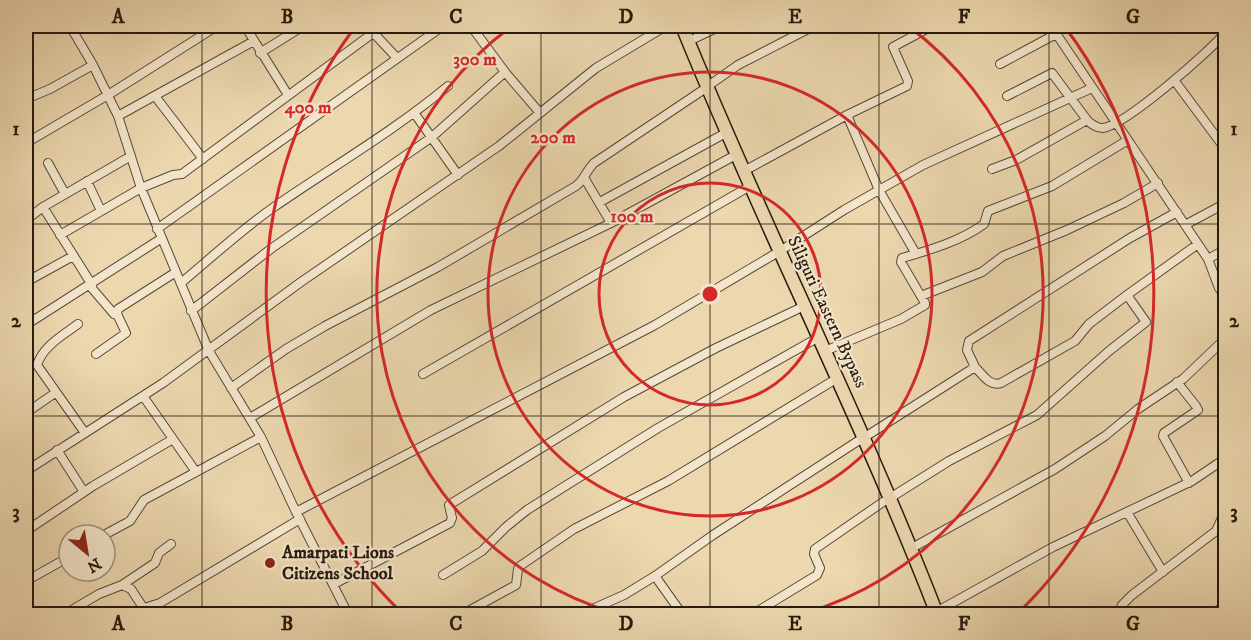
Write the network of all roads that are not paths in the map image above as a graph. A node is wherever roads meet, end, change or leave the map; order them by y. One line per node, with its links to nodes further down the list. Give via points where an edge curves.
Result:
1 (70, 26): 23 (street)
2 (217, 26): 29 (street)
3 (245, 26): 18 (street)
4 (303, 26): 20 (street)
5 (366, 26): 16 (street)
6 (443, 26): 21 (street)
7 (471, 26): 24 (street)
8 (666, 26): 35 (street, via 596,68)
9 (675, 26): 27 (main road, Siliguri Eastern Bypass)
10 (682, 26): 19 (main road, Siliguri Eastern Bypass)
11 (721, 26): 19 (street)
12 (814, 26): 27 (street, via 738,65)
13 (933, 26): 37 (street, via 893,47 907,86)
14 (1051, 26): 17 (street)
15 (1226, 32): 25 (street)
16 (373, 33): 21 (street); 30 (street)
17 (1056, 34): 22 (street); 28 (street)
18 (254, 41): 20 (street); 31 (street)
19 (688, 41): 27 (main road, Siliguri Eastern Bypass)
20 (260, 53): 30 (street)
21 (398, 58): 68 (street)
22 (1000, 64)
23 (93, 65): 29 (street); 34 (street)
24 (505, 72): 35 (street); 42 (street)
25 (1174, 80): 40 (street); 45 (street)
26 (448, 86): 36 (street)
27 (705, 88): 41 (main road, Siliguri Eastern Bypass); 51 (main road, Siliguri Eastern Bypass); 53 (street, via 594,163)
28 (1092, 88): 33 (street); 40 (street)
29 (108, 95): 38 (street); 44 (street)
30 (288, 95): 48 (street)
31 (155, 96): 38 (street); 48 (street)
32 (1007, 96): 33 (street, via 1052,73)
33 (1071, 98): 39 (street); 58 (street, via 923,165)
34 (26, 99)
35 (540, 113): 52 (street)
36 (415, 114): 42 (street); 79 (street, via 272,209)
37 (847, 115): 51 (street); 58 (street)
38 (118, 116): 46 (street)
39 (1087, 120): 40 (street, via 1103,128); 50 (street, via 1016,160)
40 (1117, 123): 43 (street)
41 (722, 135): 47 (main road, Siliguri Eastern Bypass); 60 (street)
42 (432, 137): 52 (street); 85 (street, via 272,248)
43 (1128, 140): 55 (street); 74 (street, via 1052,186 988,211 981,226 956,240)
44 (26, 142)
45 (1226, 150)
46 (131, 156): 54 (street); 56 (street)
47 (732, 157): 57 (main road, Siliguri Eastern Bypass); 66 (street)
48 (203, 159): 56 (street, via 182,174)
49 (48, 163): 59 (street)
50 (992, 169)
51 (744, 171): 73 (main road, Siliguri Eastern Bypass)
52 (458, 176): 91 (street, via 301,282)
53 (585, 179): 60 (street); 98 (street, via 447,261 325,326)
54 (87, 181): 59 (street); 63 (street)
55 (1158, 183): 64 (street); 82 (street, via 1077,226 1003,256 982,272)
56 (141, 188): 63 (street); 68 (street)
57 (745, 189): 73 (main road, Siliguri Eastern Bypass); 95 (street)
58 (879, 190): 73 (street); 74 (street)
59 (65, 194): 62 (street)
60 (600, 202): 66 (street)
61 (1226, 203): 67 (street)
62 (43, 207): 65 (street); 69 (street)
63 (101, 211): 69 (street)
64 (1177, 212): 67 (street); 94 (street, via 969,341 967,350)
65 (26, 220)
66 (611, 223): 102 (street, via 430,310)
67 (1185, 225): 71 (street)
68 (158, 229): 70 (street)
69 (60, 235): 75 (street)
70 (162, 238): 77 (street); 80 (street)
71 (1198, 244): 76 (street); 81 (street)
72 (1226, 249): 76 (street)
73 (776, 253): 84 (main road, Siliguri Eastern Bypass); 92 (main road, Siliguri Eastern Bypass); 116 (street, via 656,325)
74 (916, 254): 82 (street, via 901,261)
75 (73, 256): 78 (street); 80 (street)
76 (1208, 259): 83 (street)
77 (176, 272): 79 (street); 93 (street, via 118,309 117,316 126,333)
78 (26, 282)
79 (182, 283): 85 (street)
80 (92, 285): 86 (street); 88 (street)
81 (1126, 295): 94 (street, via 1089,324 1075,341 997,385); 113 (street, via 1147,320 1146,324 1022,425 949,461)
82 (921, 296): 92 (street, via 925,303 922,308)
83 (1226, 298)
84 (798, 309): 90 (main road, Siliguri Eastern Bypass); 126 (street, via 604,408 449,505 450,523)
85 (191, 310): 91 (street)
86 (114, 314)
87 (78, 324): 99 (street, via 39,359 38,368)
88 (26, 325)
89 (1226, 338): 97 (street)
90 (812, 341): 96 (main road, Siliguri Eastern Bypass); 123 (street, via 527,510 482,551)
91 (209, 351): 98 (street); 100 (street)
92 (825, 351): 106 (main road, Siliguri Eastern Bypass)
93 (96, 354)
94 (975, 367): 106 (street)
95 (423, 374)
96 (831, 382): 106 (main road, Siliguri Eastern Bypass); 134 (street, via 658,487 557,539 520,566 516,585)
97 (1177, 382): 111 (street, via 1198,410 1163,436); 120 (street, via 1055,469)
98 (231, 388): 102 (street)
99 (55, 393): 101 (street); 103 (street)
100 (143, 396): 103 (street); 105 (street)
101 (26, 413)
102 (250, 418): 104 (street)
103 (85, 433): 107 (street)
104 (261, 437): 110 (street); 116 (street)
105 (173, 439): 110 (street); 112 (street)
106 (862, 439): 113 (main road, Siliguri Eastern Bypass); 124 (street)
107 (57, 450): 109 (street); 112 (street)
108 (1226, 458): 111 (street)
109 (26, 471)
110 (196, 472): 117 (street, via 144,500 130,521)
111 (1189, 483): 115 (street)
112 (84, 492): 118 (street)
113 (887, 500): 120 (main road, Siliguri Eastern Bypass); 130 (main road, Siliguri Eastern Bypass); 137 (street, via 815,549 820,568 817,575)
114 (1226, 509): 122 (street, via 1216,531)
115 (1127, 512): 122 (street); 130 (street, via 1053,547)
116 (298, 515): 126 (street); 129 (street, via 160,603)
117 (117, 528)
118 (26, 531)
119 (171, 544): 127 (street, via 159,552 155,563)
120 (912, 548): 130 (main road, Siliguri Eastern Bypass)
121 (57, 564): 125 (street)
122 (1163, 572): 138 (street, via 1127,600)
123 (443, 575)
124 (656, 576): 135 (street); 136 (street)
125 (26, 581)
126 (334, 584): 133 (street)
127 (122, 585): 129 (street, via 131,589); 131 (street)
128 (1226, 605): 139 (street)
129 (144, 609): 132 (street)
130 (932, 614)
131 (65, 615)
132 (126, 615)
133 (348, 615)
134 (463, 615)
135 (581, 615)
136 (682, 615)
137 (753, 615)
138 (1119, 615)
139 (1212, 615)

